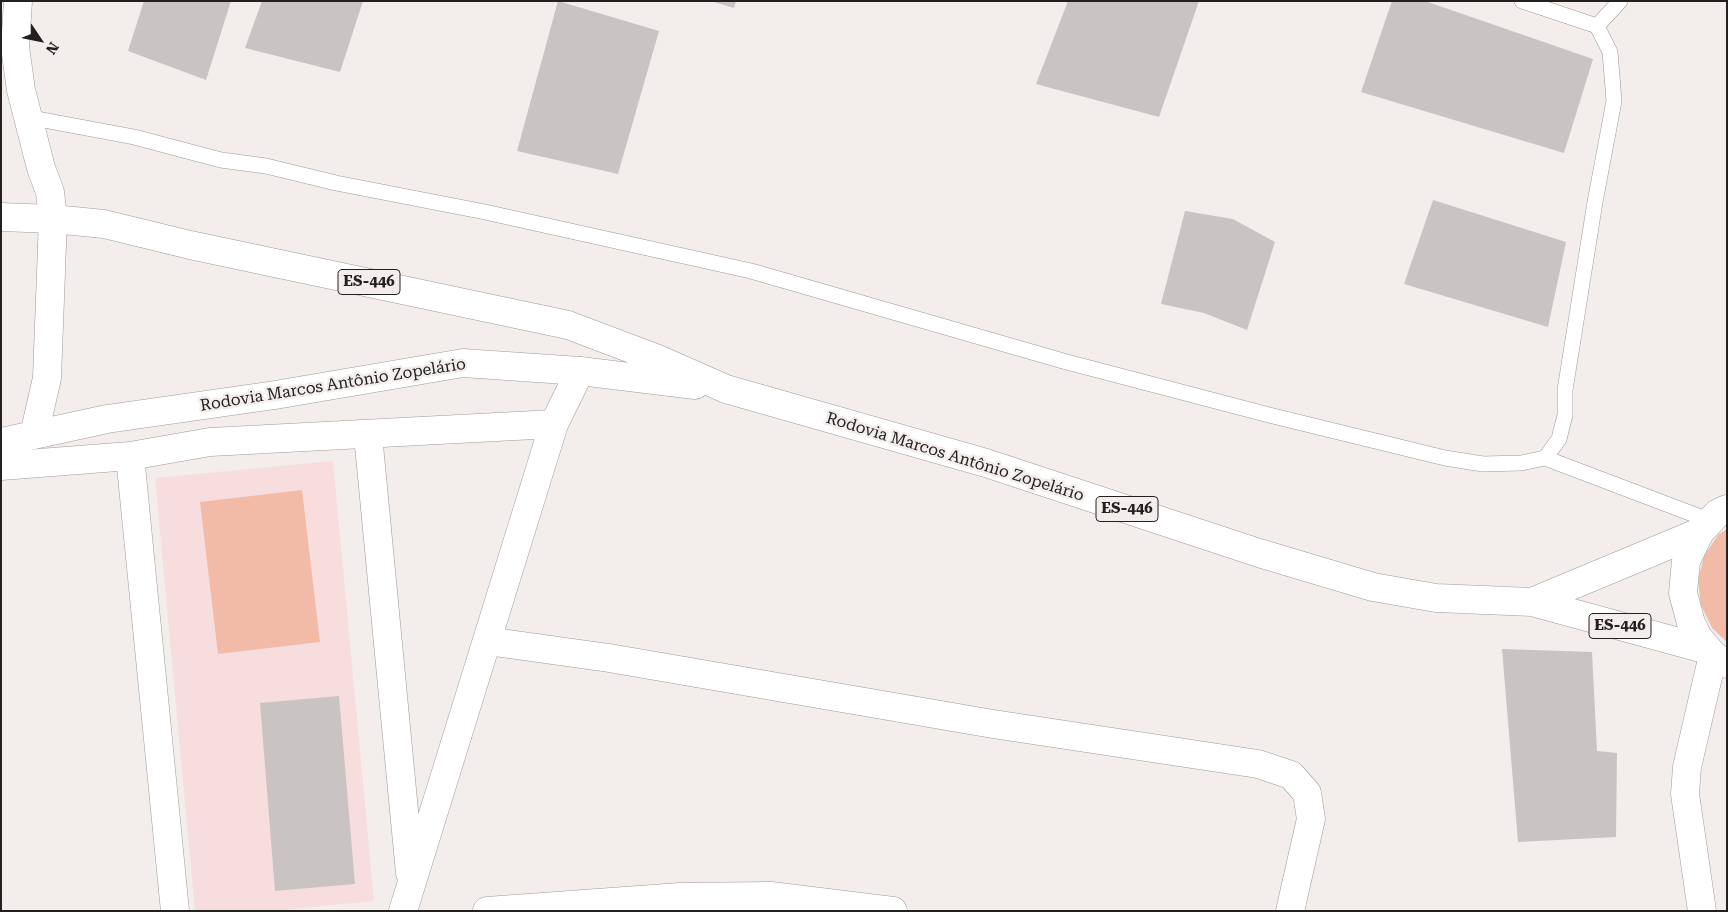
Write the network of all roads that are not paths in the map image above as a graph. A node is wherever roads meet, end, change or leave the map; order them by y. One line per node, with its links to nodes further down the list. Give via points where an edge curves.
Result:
1 (18, 1): 5 (main road, via 15,47)
2 (1522, 1): 4 (lane)
3 (1620, 1): 4 (lane)
4 (1597, 26): 15 (lane, via 1610,52 1614,100 1574,326 1565,390 1565,415 1559,439)
5 (27, 117): 7 (main road, via 50,192); 15 (lane, via 134,137 222,160 266,166 336,184 485,212 751,271 1063,361 1445,458 1483,464 1520,464)
6 (1, 217): 7 (main road, Rodovia Marcos Antônio Zopelário / ES-446)
7 (53, 219): 9 (main road, Rodovia Marcos Antônio Zopelário / ES-446, via 104,224 568,325); 12 (main road, via 47,378)
8 (580, 370): 9 (main road, Rodovia Marcos Antônio Zopelário / ES-446); 10 (main road); 12 (main road, Rodovia Marcos Antônio Zopelário / ES-446, via 463,363 107,419)
9 (726, 388): 18 (main road, Rodovia Marcos Antônio Zopelário / ES-446, via 986,463 1373,587 1436,598)
10 (554, 424): 11 (main road); 19 (main road)
11 (368, 434): 14 (main road, via 210,442); 21 (main road)
12 (34, 435): 13 (main road, Rodovia Marcos Antônio Zopelário / ES-446)
13 (1, 442)
14 (130, 456): 16 (main road); 22 (main road)
15 (1545, 458): 17 (lane)
16 (1, 466)
17 (1717, 513): 18 (main road, Rodovia Marcos Antônio Zopelário / ES-446); 20 (main road, via 1686,561 1683,593 1691,623)
18 (1532, 602): 20 (main road, Rodovia Marcos Antônio Zopelário / ES-446)
19 (487, 641): 21 (main road); 26 (main road, via 1258,764 1291,775 1307,794 1311,819)
20 (1719, 662): 27 (main road, via 1687,766 1685,794)
21 (411, 884): 23 (main road)
22 (175, 911)
23 (404, 911)
24 (487, 911): 25 (main road, via 680,898 771,896)
25 (893, 911)
26 (1290, 911)
27 (1702, 911)

